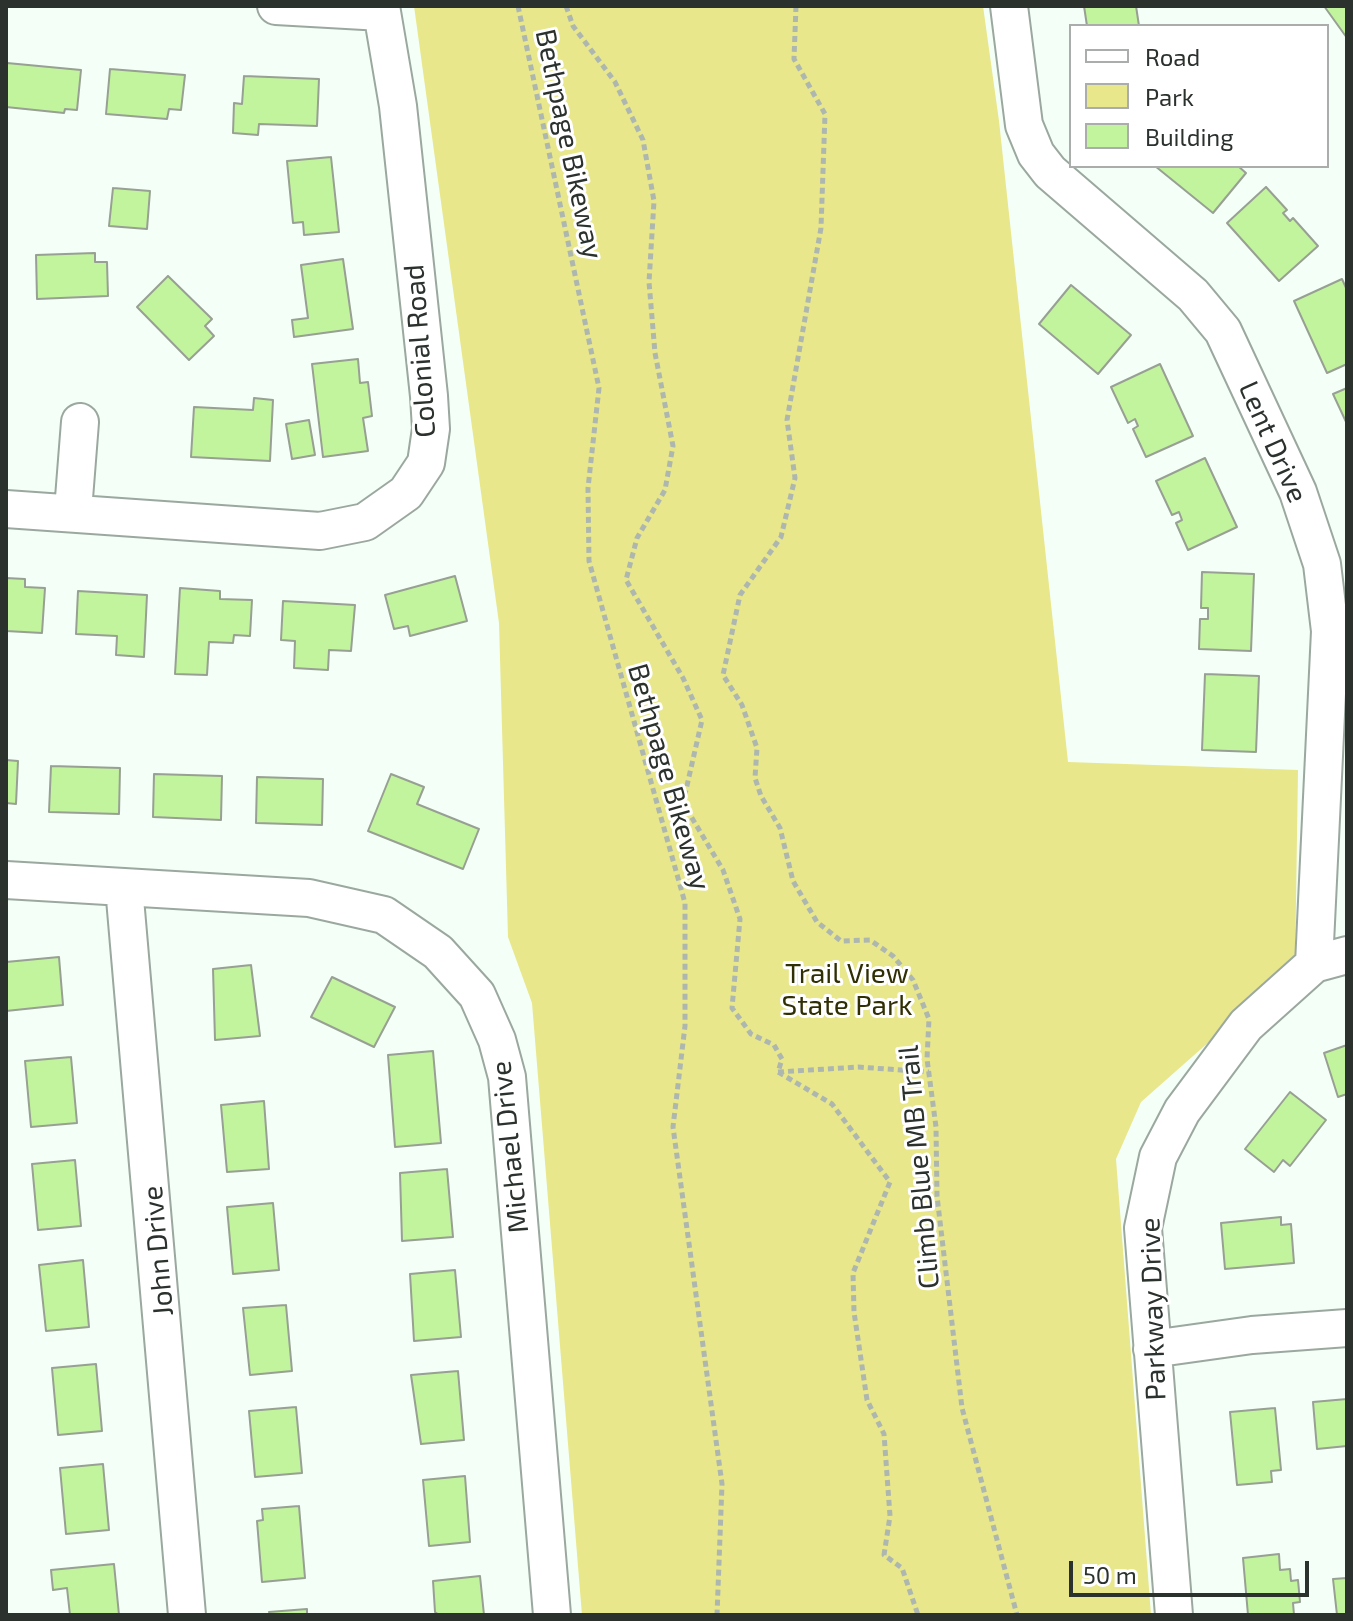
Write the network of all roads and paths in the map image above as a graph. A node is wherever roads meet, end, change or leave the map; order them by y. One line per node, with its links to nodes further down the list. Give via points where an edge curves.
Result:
1 (276, 6): 6 (street)
2 (518, 6): 19 (path, Bethpage Bikeway, via 599,388 588,488 589,561 685,903 685,1026 673,1127 722,1484)
3 (566, 6): 13 (path, via 573,26 615,82 643,140 654,201 649,282 655,353 673,446 665,490 637,538 626,580 702,720 683,803 723,870 740,919 732,1008 751,1034 774,1045 782,1059)
4 (796, 6): 14 (path, Climb Blue MB Trail, via 794,59 825,114 821,228 787,420 795,478 781,537 740,595 723,675 742,705 757,748 755,778 780,828 793,881 817,922 841,941 870,940 913,980 929,1019)
5 (1009, 6): 12 (street, Lent Drive, via 1024,125 1036,154 1050,172 1193,295 1223,331 1298,492 1322,564 1330,631)
6 (382, 9): 9 (street, Colonial Road, via 398,106 429,396 426,463 406,493 365,522 320,531)
7 (80, 422): 9 (street)
8 (6, 509): 9 (street, Colonial Road)
9 (73, 511)
10 (6, 880): 11 (street, Michael Drive)
11 (124, 887): 17 (street, John Drive); 18 (street, Michael Drive, via 309,898 384,915 438,952 477,995 507,1077)
12 (1330, 959): 16 (street, Parkway Drive, via 1246,1025 1182,1111 1158,1157 1143,1228)
13 (778, 1072): 14 (path, via 858,1067); 20 (path, via 832,1104 890,1182 853,1273 854,1312 867,1400 884,1434 890,1516 884,1555 902,1568)
14 (929, 1072): 21 (path, Climb Blue MB Trail, via 938,1209 962,1408)
15 (1347, 1328): 16 (street)
16 (1152, 1349): 22 (street, Parkway Drive)
17 (187, 1615)
18 (552, 1615)
19 (717, 1615)
20 (918, 1615)
21 (1017, 1615)
22 (1174, 1615)

